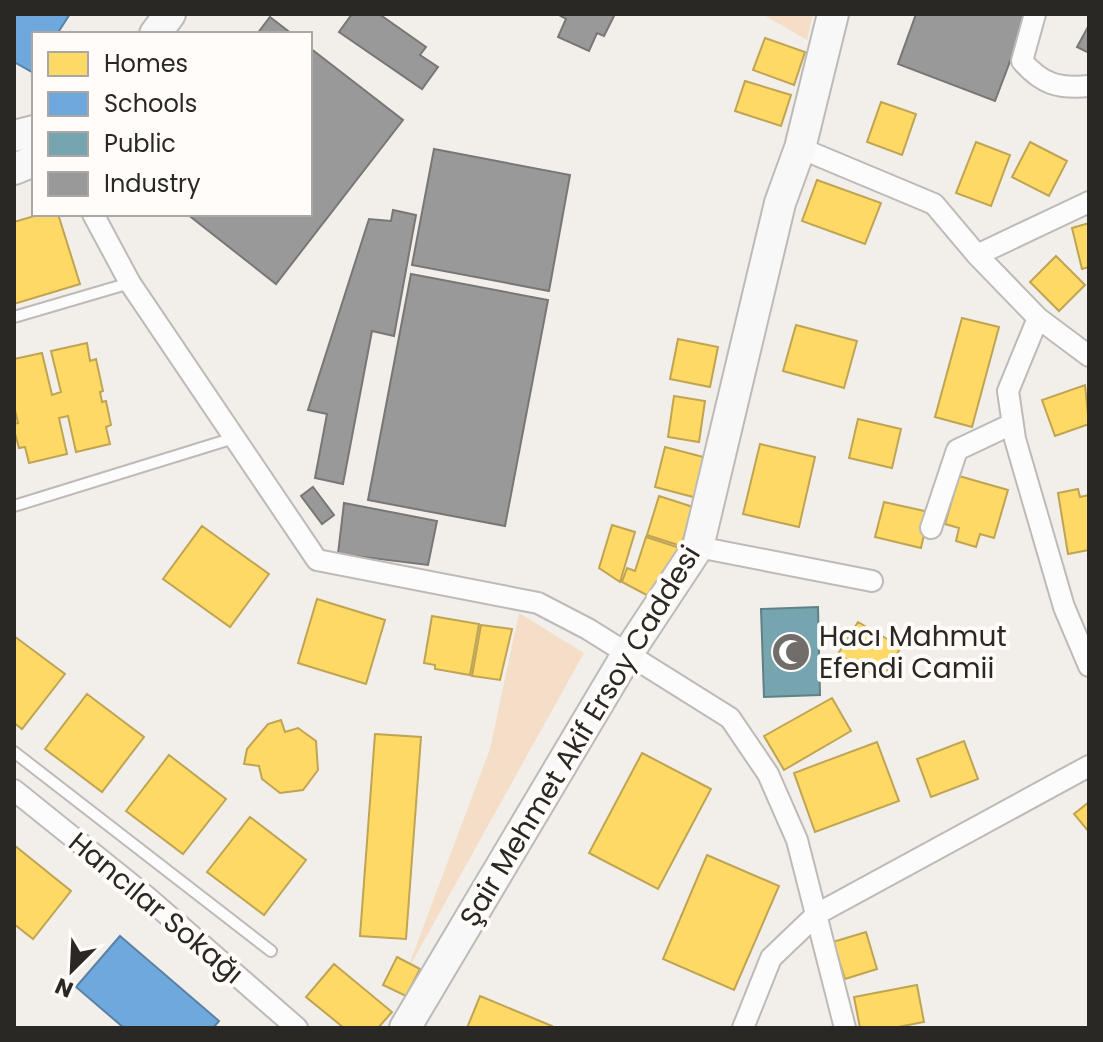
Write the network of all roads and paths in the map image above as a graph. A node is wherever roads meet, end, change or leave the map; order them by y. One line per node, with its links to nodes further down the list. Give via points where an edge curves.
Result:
1 (170, 14): 4 (street)
2 (833, 14): 6 (street, Şair Mehmet Akif Ersoy Caddesi)
3 (1035, 14): 5 (street, via 1022,61 1039,81)
4 (156, 32)
5 (1089, 86)
6 (800, 148): 9 (street, via 934,204); 18 (street, Şair Mehmet Akif Ersoy Caddesi, via 780,203)
7 (1089, 202): 9 (street)
8 (94, 216): 10 (street)
9 (977, 255): 12 (street)
10 (130, 283): 11 (lane); 15 (street)
11 (14, 317)
12 (1038, 318): 13 (street); 14 (street, via 1008,391)
13 (1089, 356)
14 (1012, 424): 17 (street, via 957,450); 21 (street, via 1064,607)
15 (234, 438): 16 (lane); 20 (street, via 317,560 538,603)
16 (14, 506)
17 (931, 528)
18 (698, 547): 19 (street); 20 (street, Şair Mehmet Akif Ersoy Caddesi)
19 (872, 581)
20 (628, 653): 25 (street, via 730,718 768,774 797,840); 28 (street, Şair Mehmet Akif Ersoy Caddesi)
21 (1089, 666)
22 (14, 752): 26 (lane)
23 (1089, 766): 25 (street)
24 (14, 790): 27 (street, Hancılar Sokağı)
25 (817, 914): 29 (street, via 771,958); 30 (street)
26 (271, 951)
27 (297, 1028)
28 (405, 1028)
29 (743, 1028)
30 (845, 1028)

